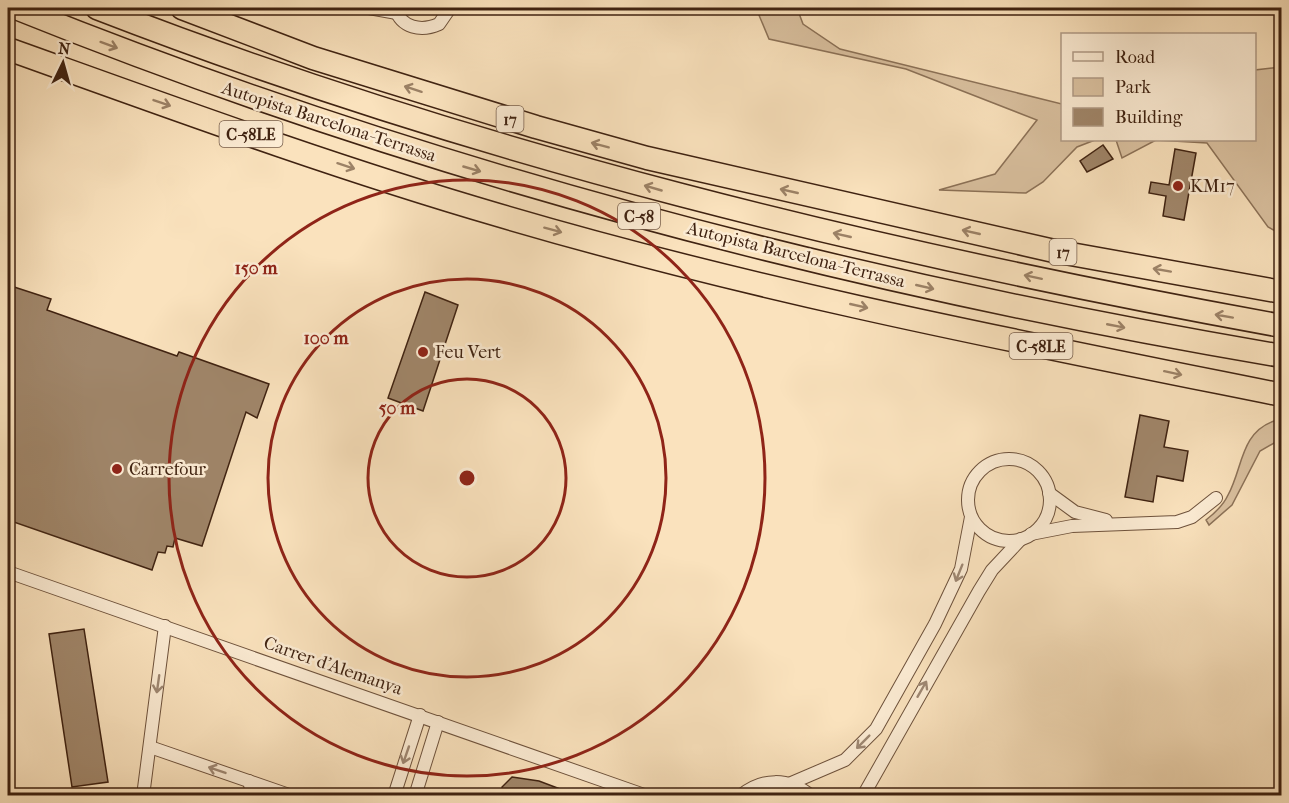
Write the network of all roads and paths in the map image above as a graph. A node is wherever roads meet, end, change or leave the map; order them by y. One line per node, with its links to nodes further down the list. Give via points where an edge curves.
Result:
1 (16, 8): 10 (highway, Autopista Barcelona-Terrassa / C-58, one-way to 10, via 343,129 564,196 933,288)
2 (97, 8): 9 (highway, Autopista Barcelona-Terrassa / C-58, one-way to 2, via 939,257 667,192 352,99)
3 (182, 8): 8 (highway, 17, one-way to 3, via 1054,251 647,158 313,58)
4 (369, 8): 6 (street)
5 (450, 8): 6 (street, via 443,20 431,28 417,29 404,22)
6 (396, 10)
7 (8, 49): 11 (highway, C-58LE, one-way to 11, via 400,184 610,246 955,328)
8 (1281, 292)
9 (1281, 326)
10 (1281, 356)
11 (1281, 395)
12 (1049, 494): 14 (street, via 1041,474 1029,464 1015,459 999,460 980,471 971,484); 15 (street, via 1075,512); 16 (street, via 1044,520)
13 (1216, 498): 15 (street, via 1192,517 1177,522)
14 (971, 517): 16 (street, via 983,532 995,538); 23 (street, one-way to 23, via 965,557 956,582 876,729 845,760)
15 (1118, 523): 16 (street, via 1072,526)
16 (1026, 537): 32 (street, one-way to 16, via 989,575)
17 (8, 572): 18 (street, Carrer d'Alemanya)
18 (165, 626): 19 (street, Carrer d'Alemanya); 21 (street, one-way to 21)
19 (420, 716): 20 (street, Carrer d'Alemanya); 27 (street, one-way to 27)
20 (438, 722): 28 (street); 29 (street, Carrer d'Alemanya)
21 (150, 747): 22 (street, one-way to 21); 24 (street)
22 (249, 781): 25 (street); 26 (street)
23 (789, 784): 30 (street, via 764,782); 31 (street)
24 (143, 795)
25 (253, 795)
26 (292, 795)
27 (394, 795)
28 (415, 795)
29 (647, 795)
30 (740, 795)
31 (811, 795)
32 (863, 795)

